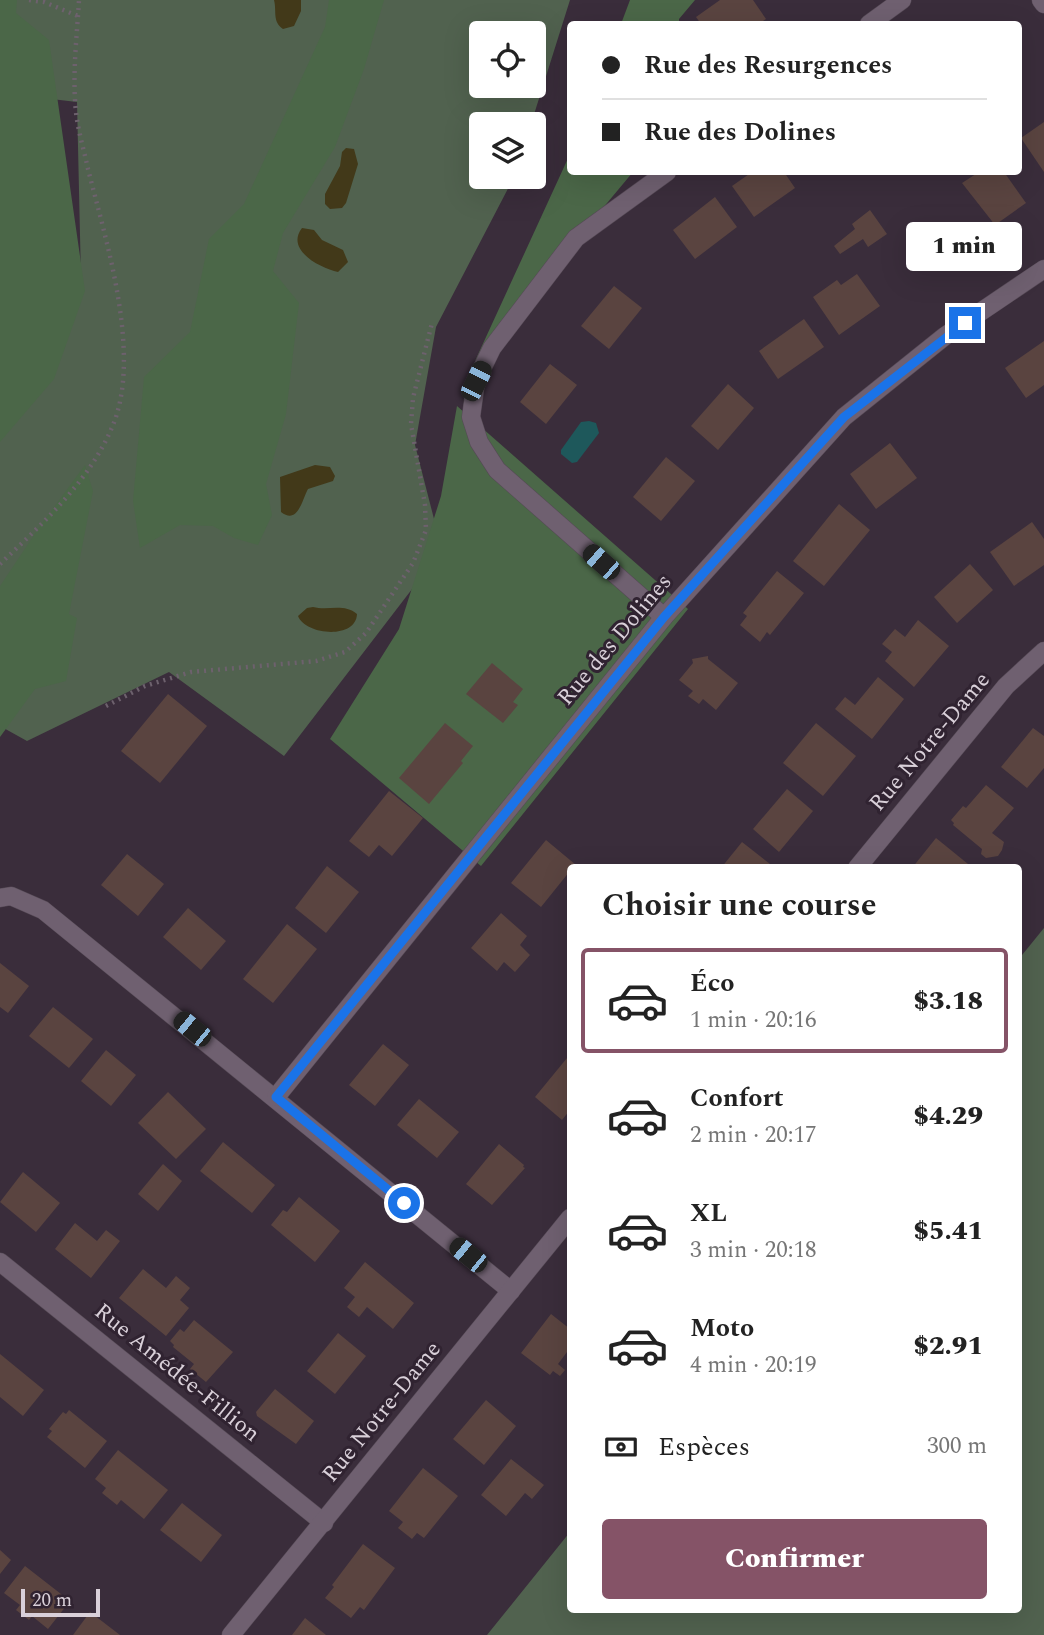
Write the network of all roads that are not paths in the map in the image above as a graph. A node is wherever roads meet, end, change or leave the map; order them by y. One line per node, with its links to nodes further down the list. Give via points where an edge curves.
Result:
1 (902, 0): 4 (street)
2 (1041, 0): 3 (street)
3 (1044, 4)
4 (873, 21)
5 (663, 175): 7 (street, via 576,238 492,348 476,381 471,417 479,442 497,470)
6 (1044, 269): 7 (street, Rue des Dolines, via 945,336 844,417)
7 (664, 617): 11 (street, Rue des Dolines)
8 (1044, 651): 9 (street, Rue Notre-Dame, via 1006,686)
9 (860, 864)
10 (0, 898): 11 (street, via 11,896 43,910)
11 (276, 1097): 14 (street)
12 (567, 1222): 14 (street, Rue Notre-Dame)
13 (0, 1262): 15 (street, Rue Amédée-Fillion)
14 (511, 1291): 15 (street, Rue Notre-Dame)
15 (324, 1523): 16 (street, Rue Notre-Dame)
16 (231, 1635)

